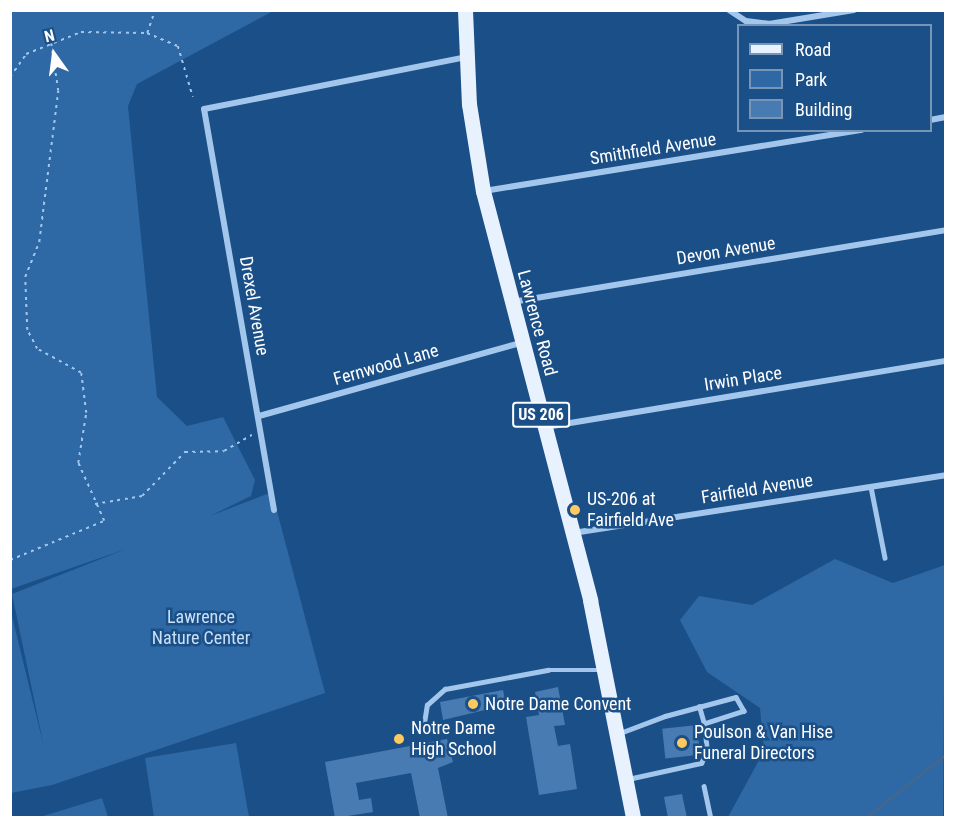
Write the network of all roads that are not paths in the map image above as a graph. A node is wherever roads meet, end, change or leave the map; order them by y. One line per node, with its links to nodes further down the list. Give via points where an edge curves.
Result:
1 (465, 10): 4 (main road, Lawrence Road / US 206)
2 (729, 10): 3 (street, via 746,21 769,24)
3 (854, 10)
4 (466, 57): 6 (main road, Lawrence Road / US 206); 11 (street, Drexel Avenue, via 204,109)
5 (850, 132): 6 (street, Smithfield Avenue)
6 (483, 191): 8 (main road, Lawrence Road / US 206)
7 (945, 230): 8 (street, Devon Avenue)
8 (511, 302): 9 (main road, Lawrence Road / US 206)
9 (522, 343): 11 (street, Fernwood Lane); 12 (main road, Lawrence Road / US 206)
10 (945, 361): 12 (street, Irwin Place)
11 (259, 416): 15 (street, Drexel Avenue)
12 (545, 427): 16 (main road, Lawrence Road / US 206)
13 (945, 475): 14 (street, Fairfield Avenue)
14 (871, 487): 16 (street, Fairfield Avenue); 17 (lane)
15 (274, 510)
16 (573, 534): 18 (main road, Lawrence Road / US 206)
17 (885, 558)
18 (605, 670): 20 (lane, via 548,670 445,688 427,705); 22 (main road, Lawrence Road / US 206)
19 (699, 707): 21 (lane); 21 (lane, via 742,699 742,716); 22 (lane)
20 (424, 723)
21 (704, 724): 23 (lane, via 707,752 701,763)
22 (618, 734): 23 (main road, Lawrence Road / US 206)
23 (626, 779): 25 (main road, Lawrence Road / US 206)
24 (704, 786): 26 (lane)
25 (633, 818)
26 (711, 818)

